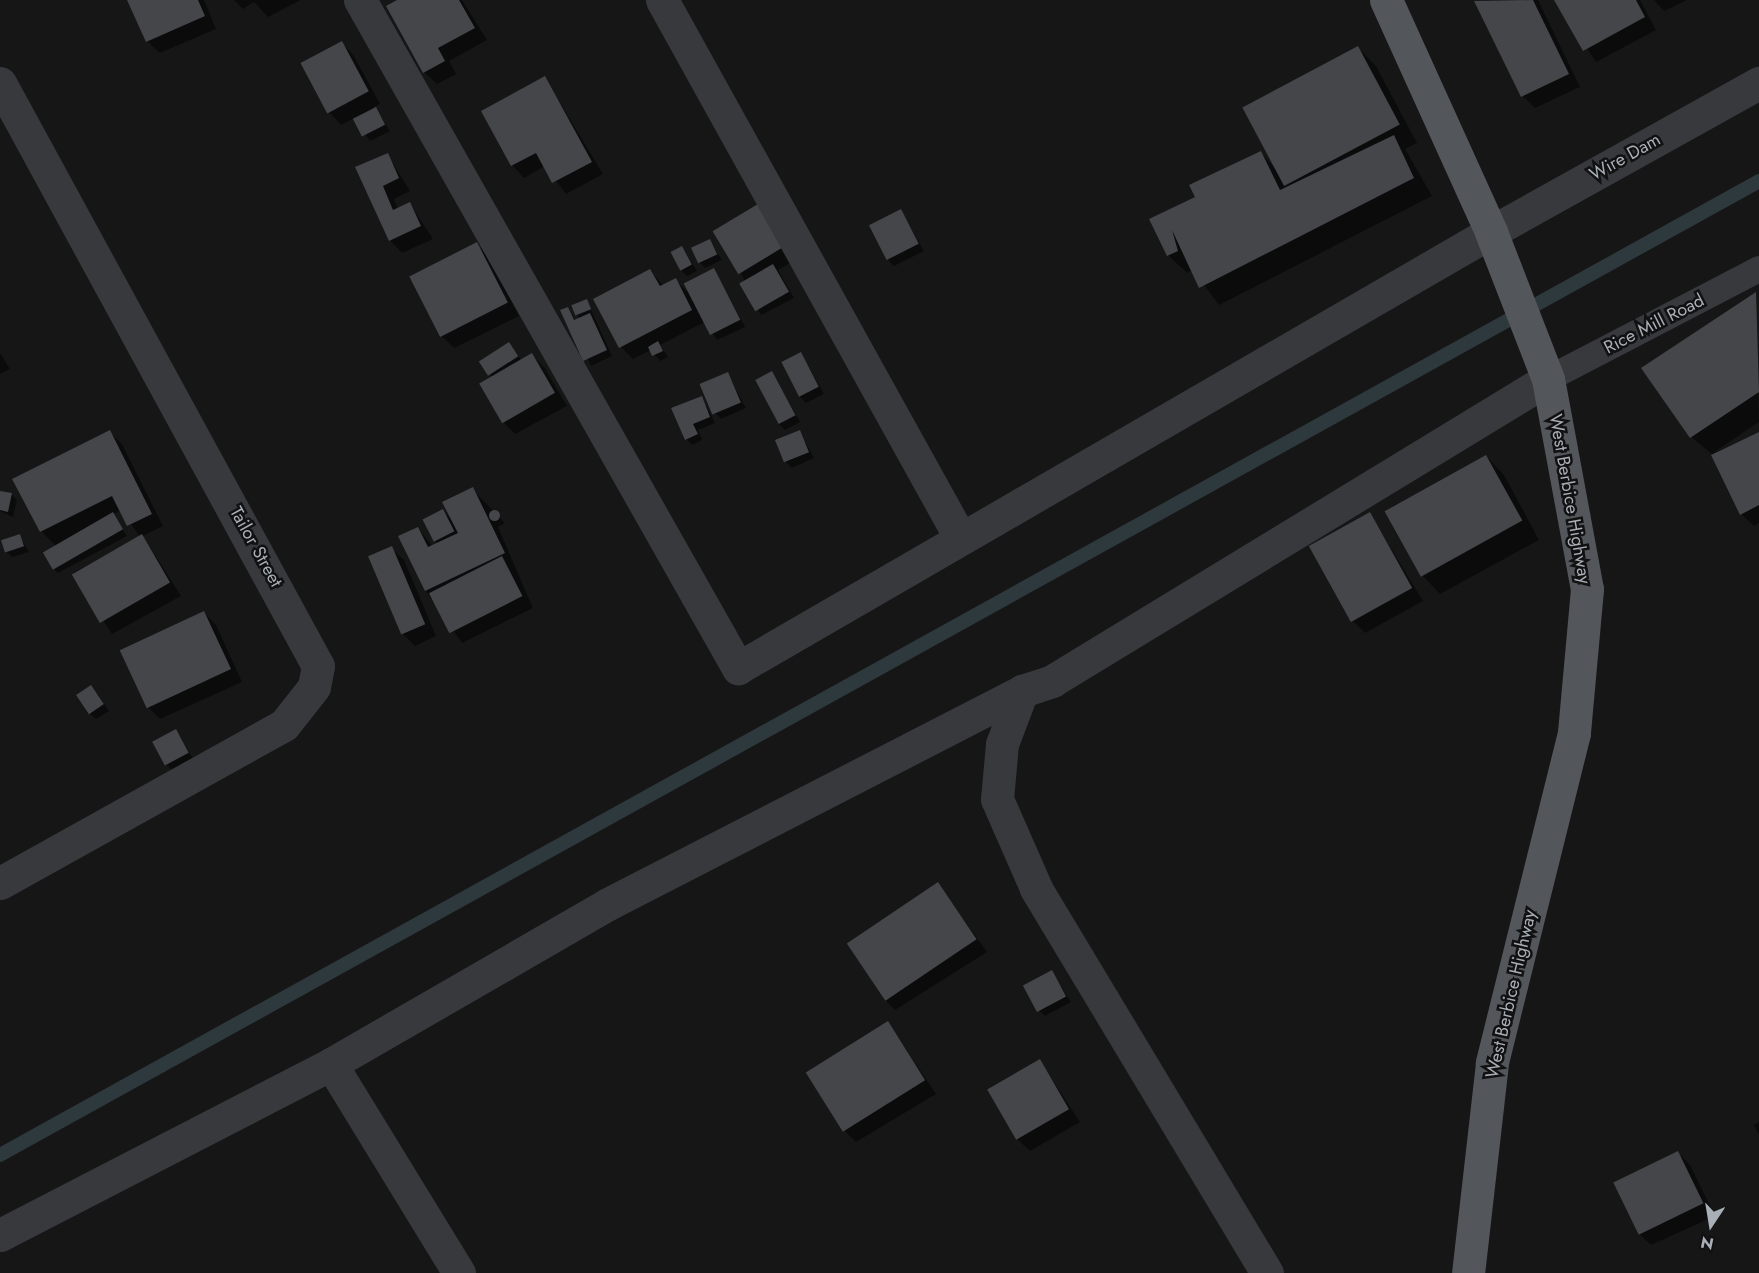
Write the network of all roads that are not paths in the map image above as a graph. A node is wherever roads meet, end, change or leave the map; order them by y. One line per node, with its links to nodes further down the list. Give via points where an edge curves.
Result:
1 (360, 0): 9 (street, Wire Dam, via 738,668)
2 (662, 0): 9 (street)
3 (1386, 0): 6 (main road, West Berbice Highway)
4 (0, 83): 11 (street, Tailor Street, via 318,666 314,687 284,725)
5 (1759, 83): 6 (street, Wire Dam)
6 (1491, 232): 8 (main road, West Berbice Highway); 9 (street, Wire Dam)
7 (1759, 269): 8 (lane, Rice Mill Road)
8 (1548, 379): 10 (street, via 1052,681); 16 (main road, West Berbice Highway, via 1587,589 1574,733 1492,1063)
9 (961, 539)
10 (1023, 690): 12 (street, via 608,904); 15 (street, via 1002,744 997,799 1036,888)
11 (0, 883)
12 (331, 1064): 13 (street); 14 (street)
13 (0, 1235)
14 (459, 1273)
15 (1267, 1273)
16 (1468, 1273)

